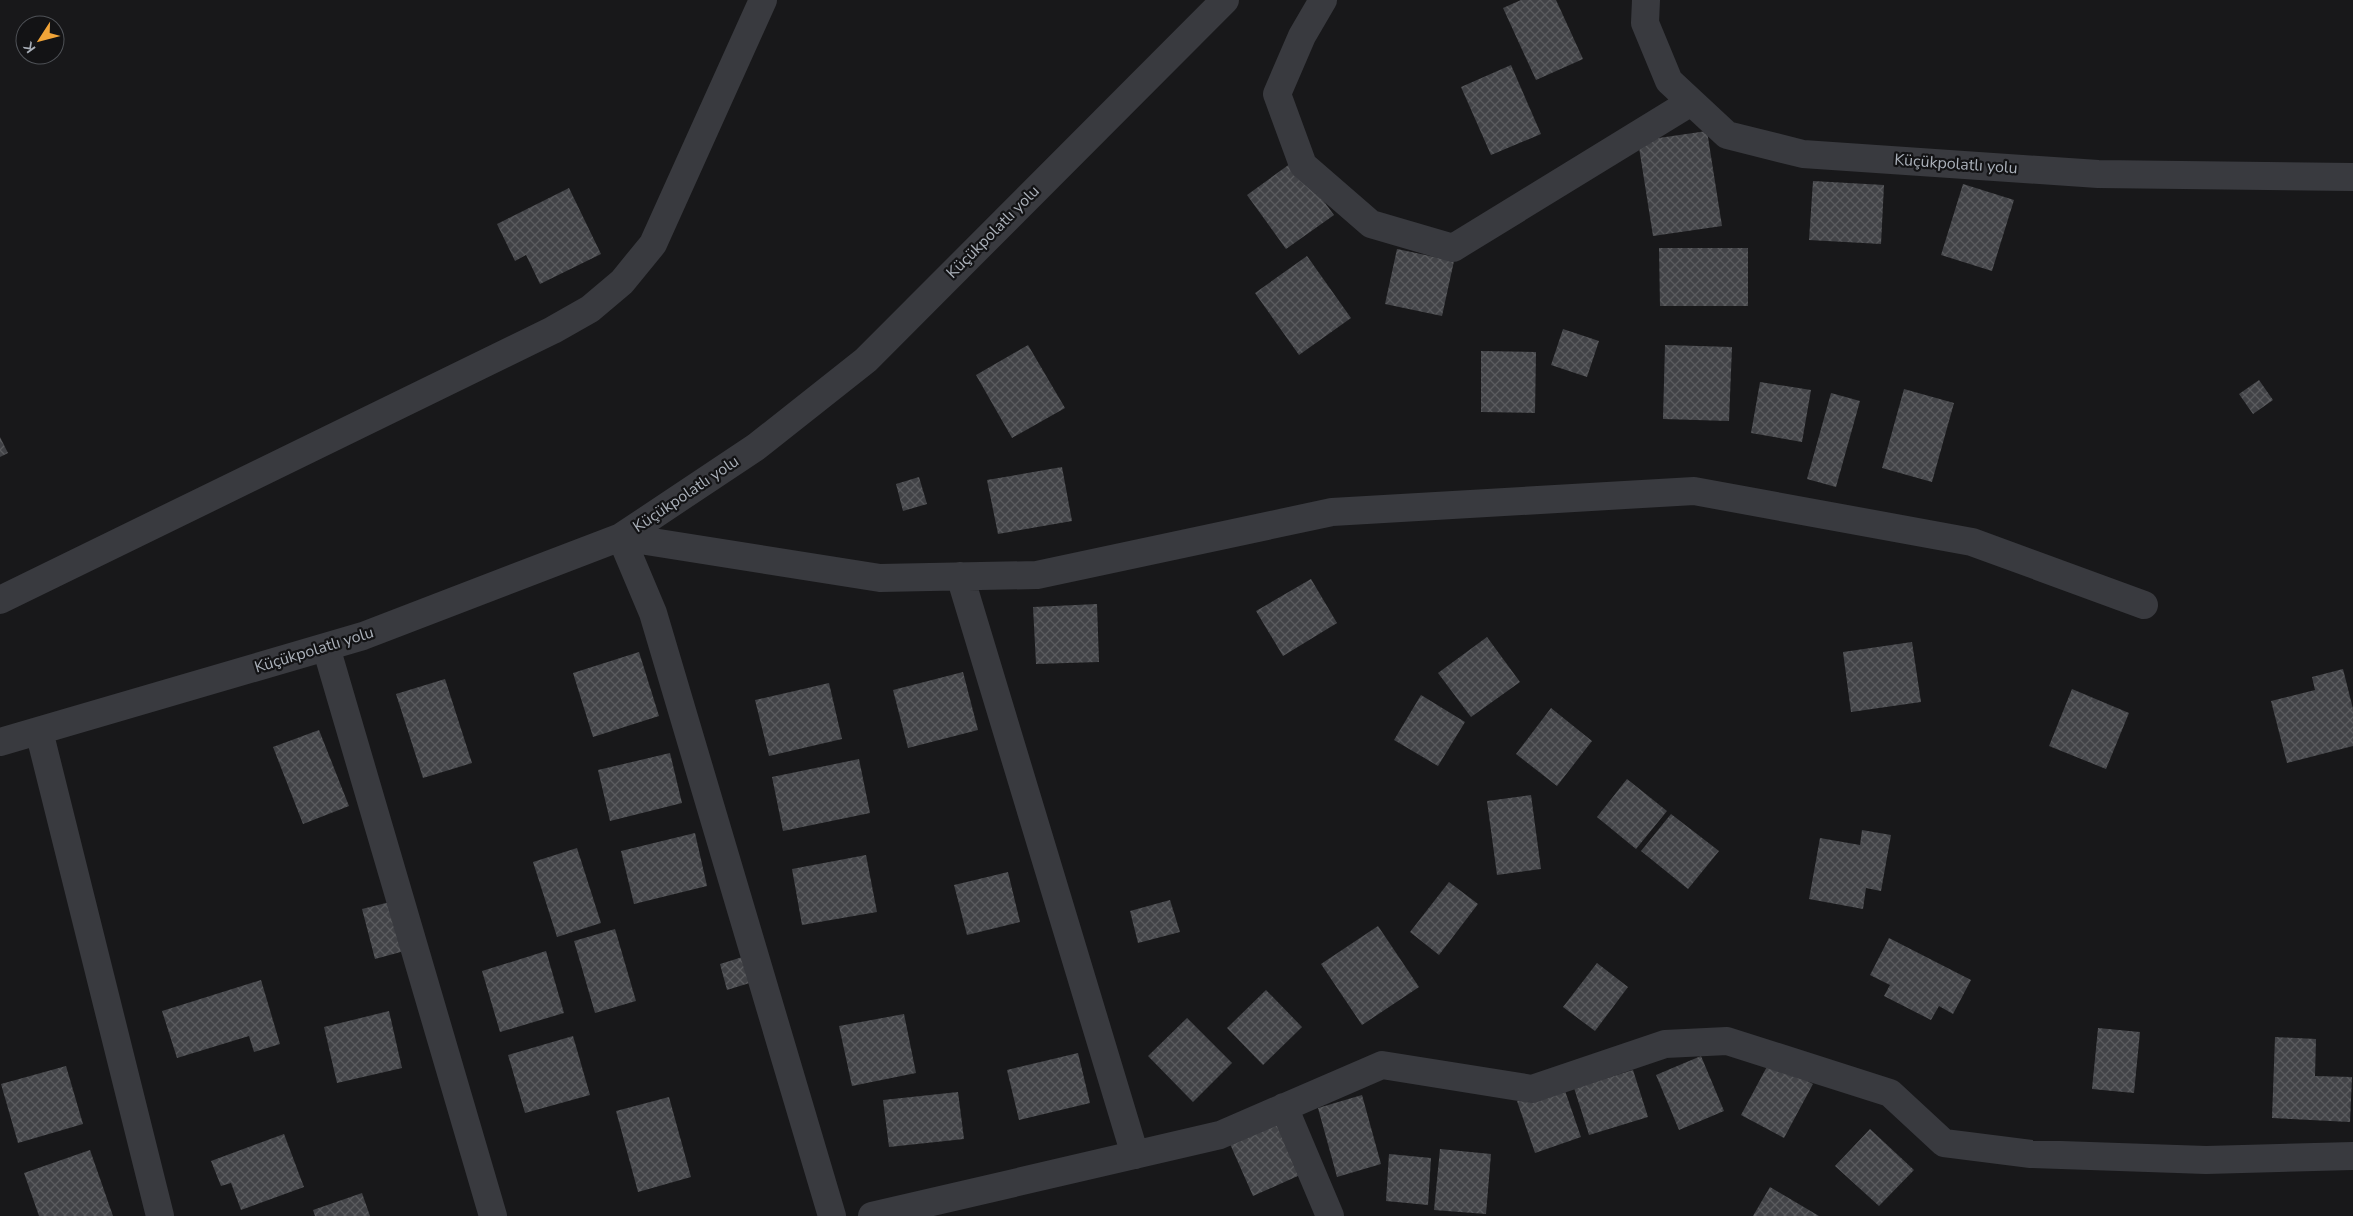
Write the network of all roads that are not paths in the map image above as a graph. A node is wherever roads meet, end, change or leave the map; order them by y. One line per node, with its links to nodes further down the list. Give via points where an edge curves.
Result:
1 (763, 0): 9 (street, via 653,244 622,282 590,309)
2 (1225, 0): 7 (street, Küçükpolatlı yolu, via 866,360 756,447)
3 (1323, 0): 5 (street, via 1302,36 1277,94 1303,165 1371,224 1453,248)
4 (1646, 0): 5 (street, Küçükpolatlı yolu, via 1645,23 1669,81)
5 (1691, 102): 6 (street, Küçükpolatlı yolu, via 1727,135 1803,154 2098,174)
6 (2353, 177)
7 (621, 538): 8 (street, via 880,578); 11 (street, Küçükpolatlı yolu, via 364,636); 19 (street, via 653,612)
8 (960, 576): 10 (street, via 1037,575 1332,512 1694,491 1972,542); 15 (street)
9 (0, 600)
10 (2144, 605)
11 (326, 647): 12 (street, Küçükpolatlı yolu); 18 (street)
12 (39, 730): 13 (street, Küçükpolatlı yolu); 17 (street)
13 (0, 742)
14 (1284, 1107): 15 (street, via 1220,1135); 16 (street, via 1382,1065 1532,1089 1664,1044 1727,1040 1890,1093 1944,1143 2031,1154 2206,1160); 21 (street)
15 (1135, 1155): 20 (street)
16 (2353, 1156)
17 (160, 1216)
18 (493, 1216)
19 (832, 1216)
20 (872, 1216)
21 (1330, 1216)

